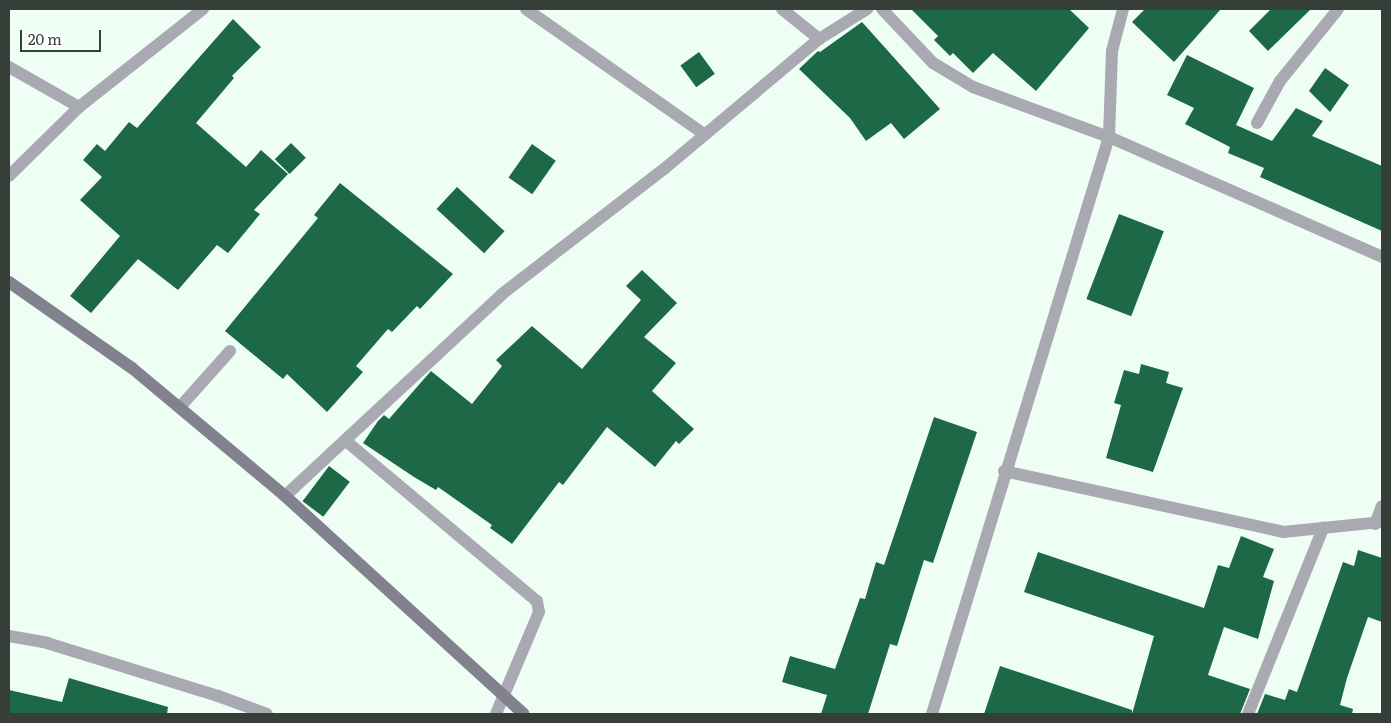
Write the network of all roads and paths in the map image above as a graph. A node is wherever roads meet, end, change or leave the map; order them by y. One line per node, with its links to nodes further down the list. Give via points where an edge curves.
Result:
1 (203, 9): 10 (street)
2 (526, 9): 12 (street)
3 (782, 9): 8 (street)
4 (867, 9): 8 (street)
5 (882, 9): 13 (street, via 933,63 953,76 996,97)
6 (1122, 9): 13 (street, via 1112,51)
7 (1338, 9): 11 (street, via 1280,81)
8 (819, 39): 12 (street)
9 (9, 67): 10 (street)
10 (79, 107): 14 (street)
11 (1257, 123)
12 (704, 134): 19 (street, via 664,169 502,294)
13 (1109, 137): 15 (street); 20 (street)
14 (9, 176)
15 (1382, 257)
16 (9, 282): 18 (street, via 132,368)
17 (230, 351): 18 (street)
18 (180, 407): 21 (street)
19 (346, 441): 21 (street); 26 (street, via 537,600 539,612)
20 (1004, 471): 24 (street, via 1283,532); 30 (street)
21 (285, 496): 26 (street)
22 (1382, 506): 23 (street)
23 (1379, 523): 24 (street)
24 (1322, 528): 31 (street)
25 (9, 636): 27 (street, via 57,646)
26 (503, 696): 28 (street); 29 (street)
27 (267, 714)
28 (496, 714)
29 (524, 714)
30 (932, 714)
31 (1248, 714)

